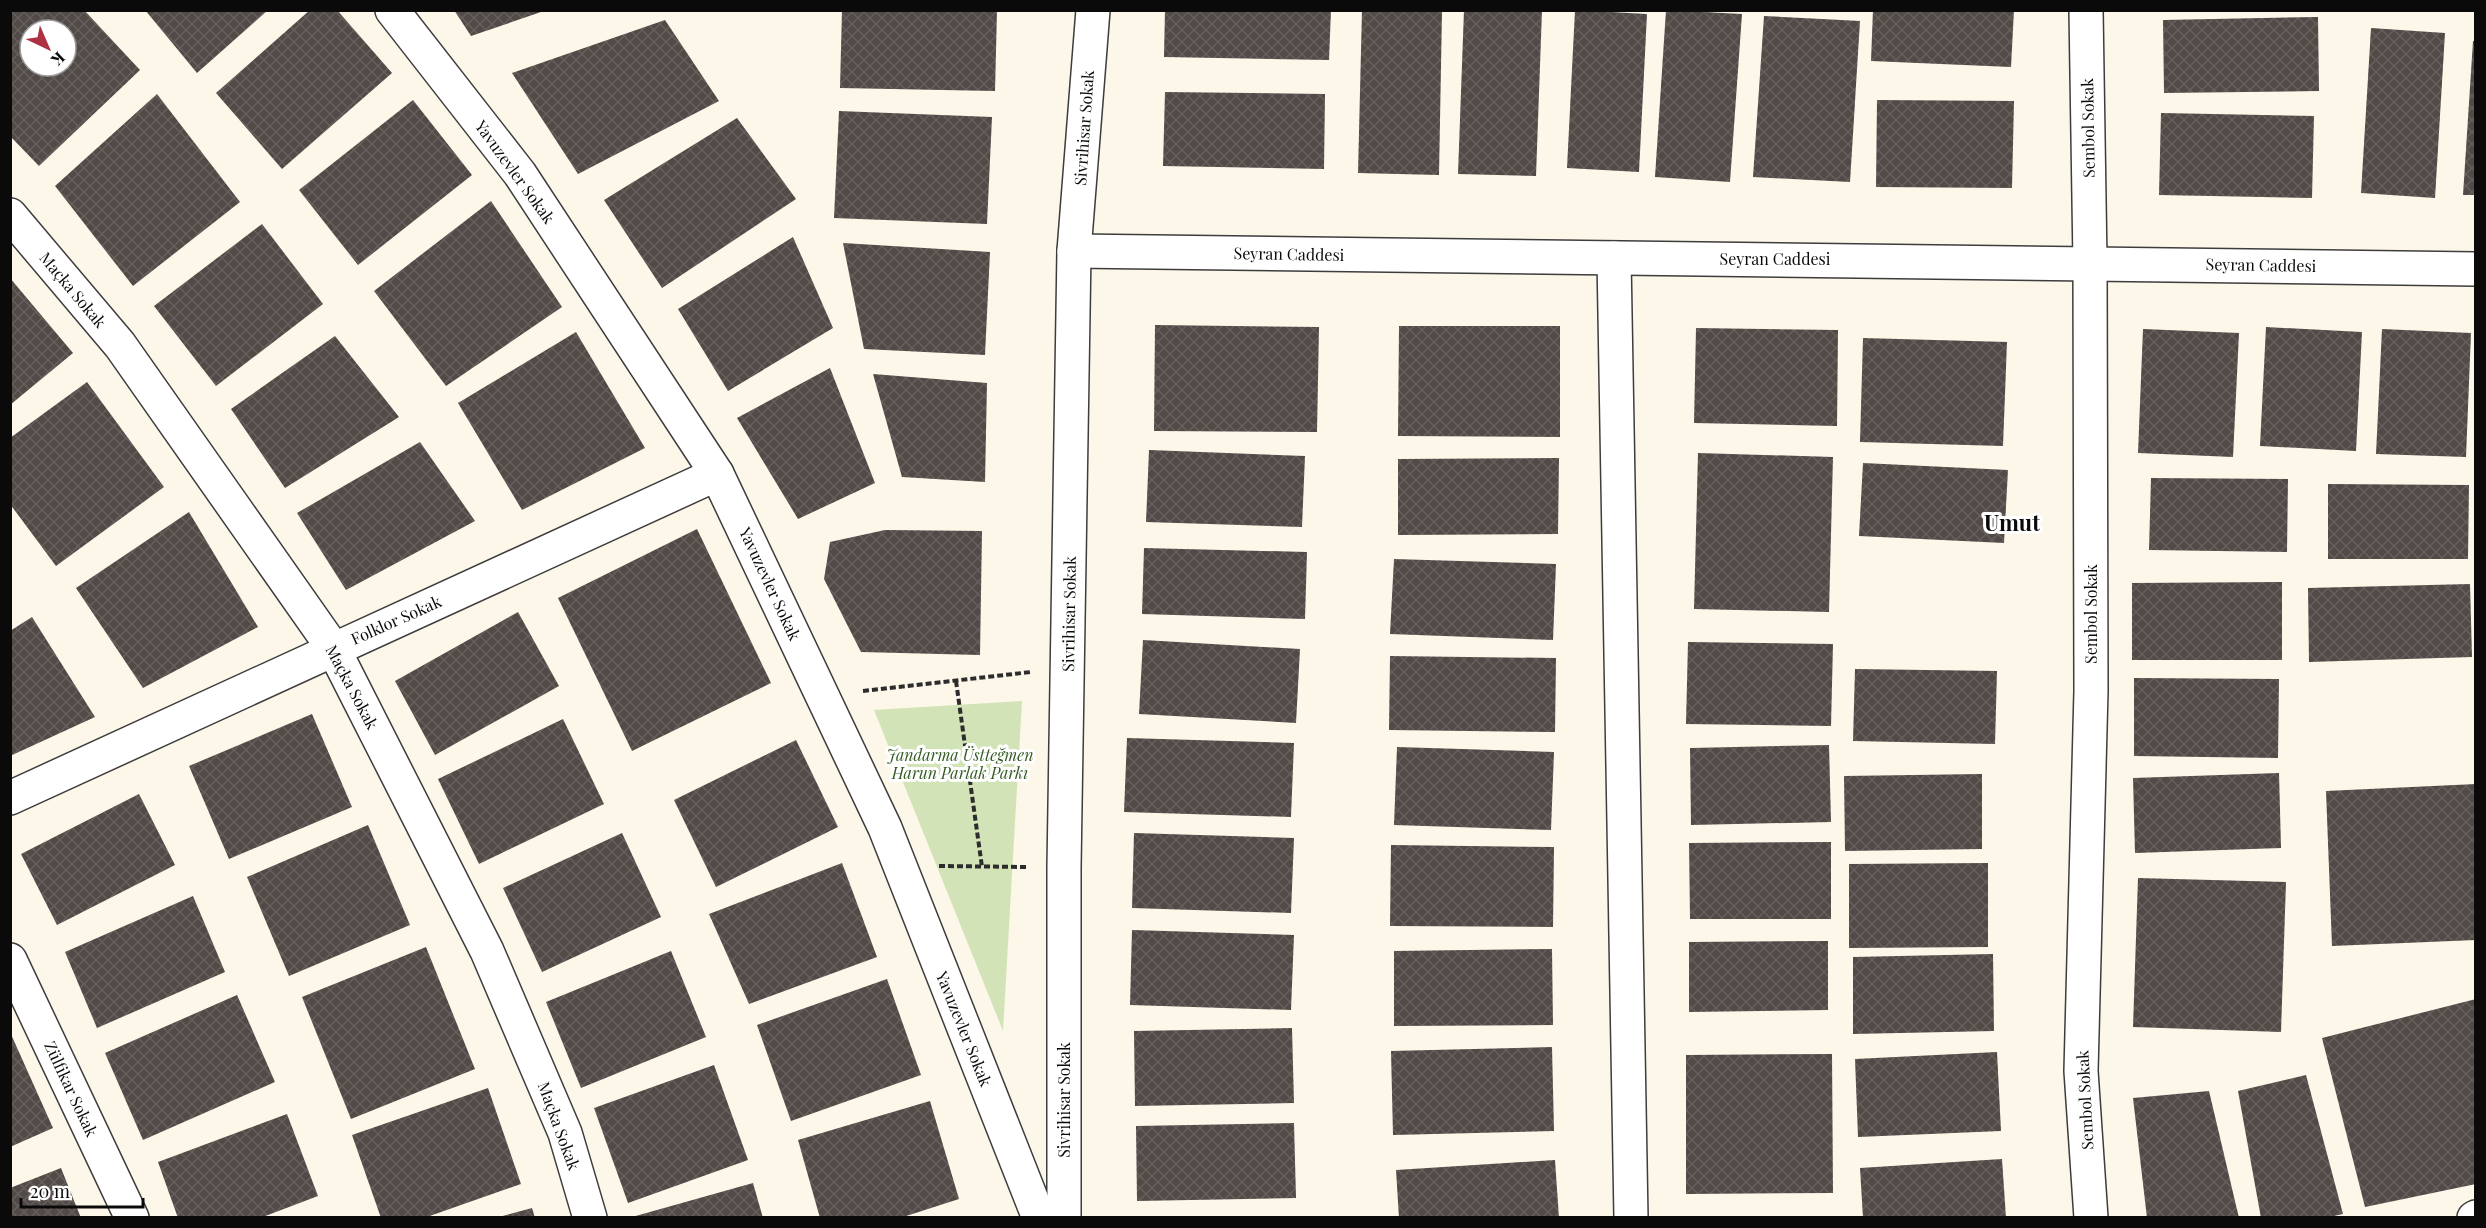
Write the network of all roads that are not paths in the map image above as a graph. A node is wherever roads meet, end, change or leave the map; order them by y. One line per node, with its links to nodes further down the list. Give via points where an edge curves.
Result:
1 (392, 10): 9 (street, Yavuzevler Sokak, via 520,174)
2 (1093, 10): 5 (street, Sivrihisar Sokak)
3 (2086, 10): 7 (street, Sembol Sokak)
4 (10, 215): 10 (street, Maçka Sokak, via 120,345)
5 (1074, 251): 6 (street, Seyran Caddesi); 16 (street, Sivrihisar Sokak, via 1064,867)
6 (1614, 258): 7 (street, Seyran Caddesi); 17 (street)
7 (2090, 262): 8 (street, Seyran Caddesi); 18 (street, Sembol Sokak, via 2091,692 2081,1071)
8 (2475, 269)
9 (717, 474): 10 (street, Folklor Sokak); 15 (street, Yavuzevler Sokak, via 885,828)
10 (333, 648): 11 (street, Folklor Sokak); 14 (street, Maçka Sokak, via 487,951 565,1133)
11 (10, 798)
12 (10, 960): 13 (street, Zülfikar Sokak)
13 (132, 1218)
14 (590, 1218)
15 (1039, 1218)
16 (1064, 1218)
17 (1630, 1218)
18 (2091, 1218)

